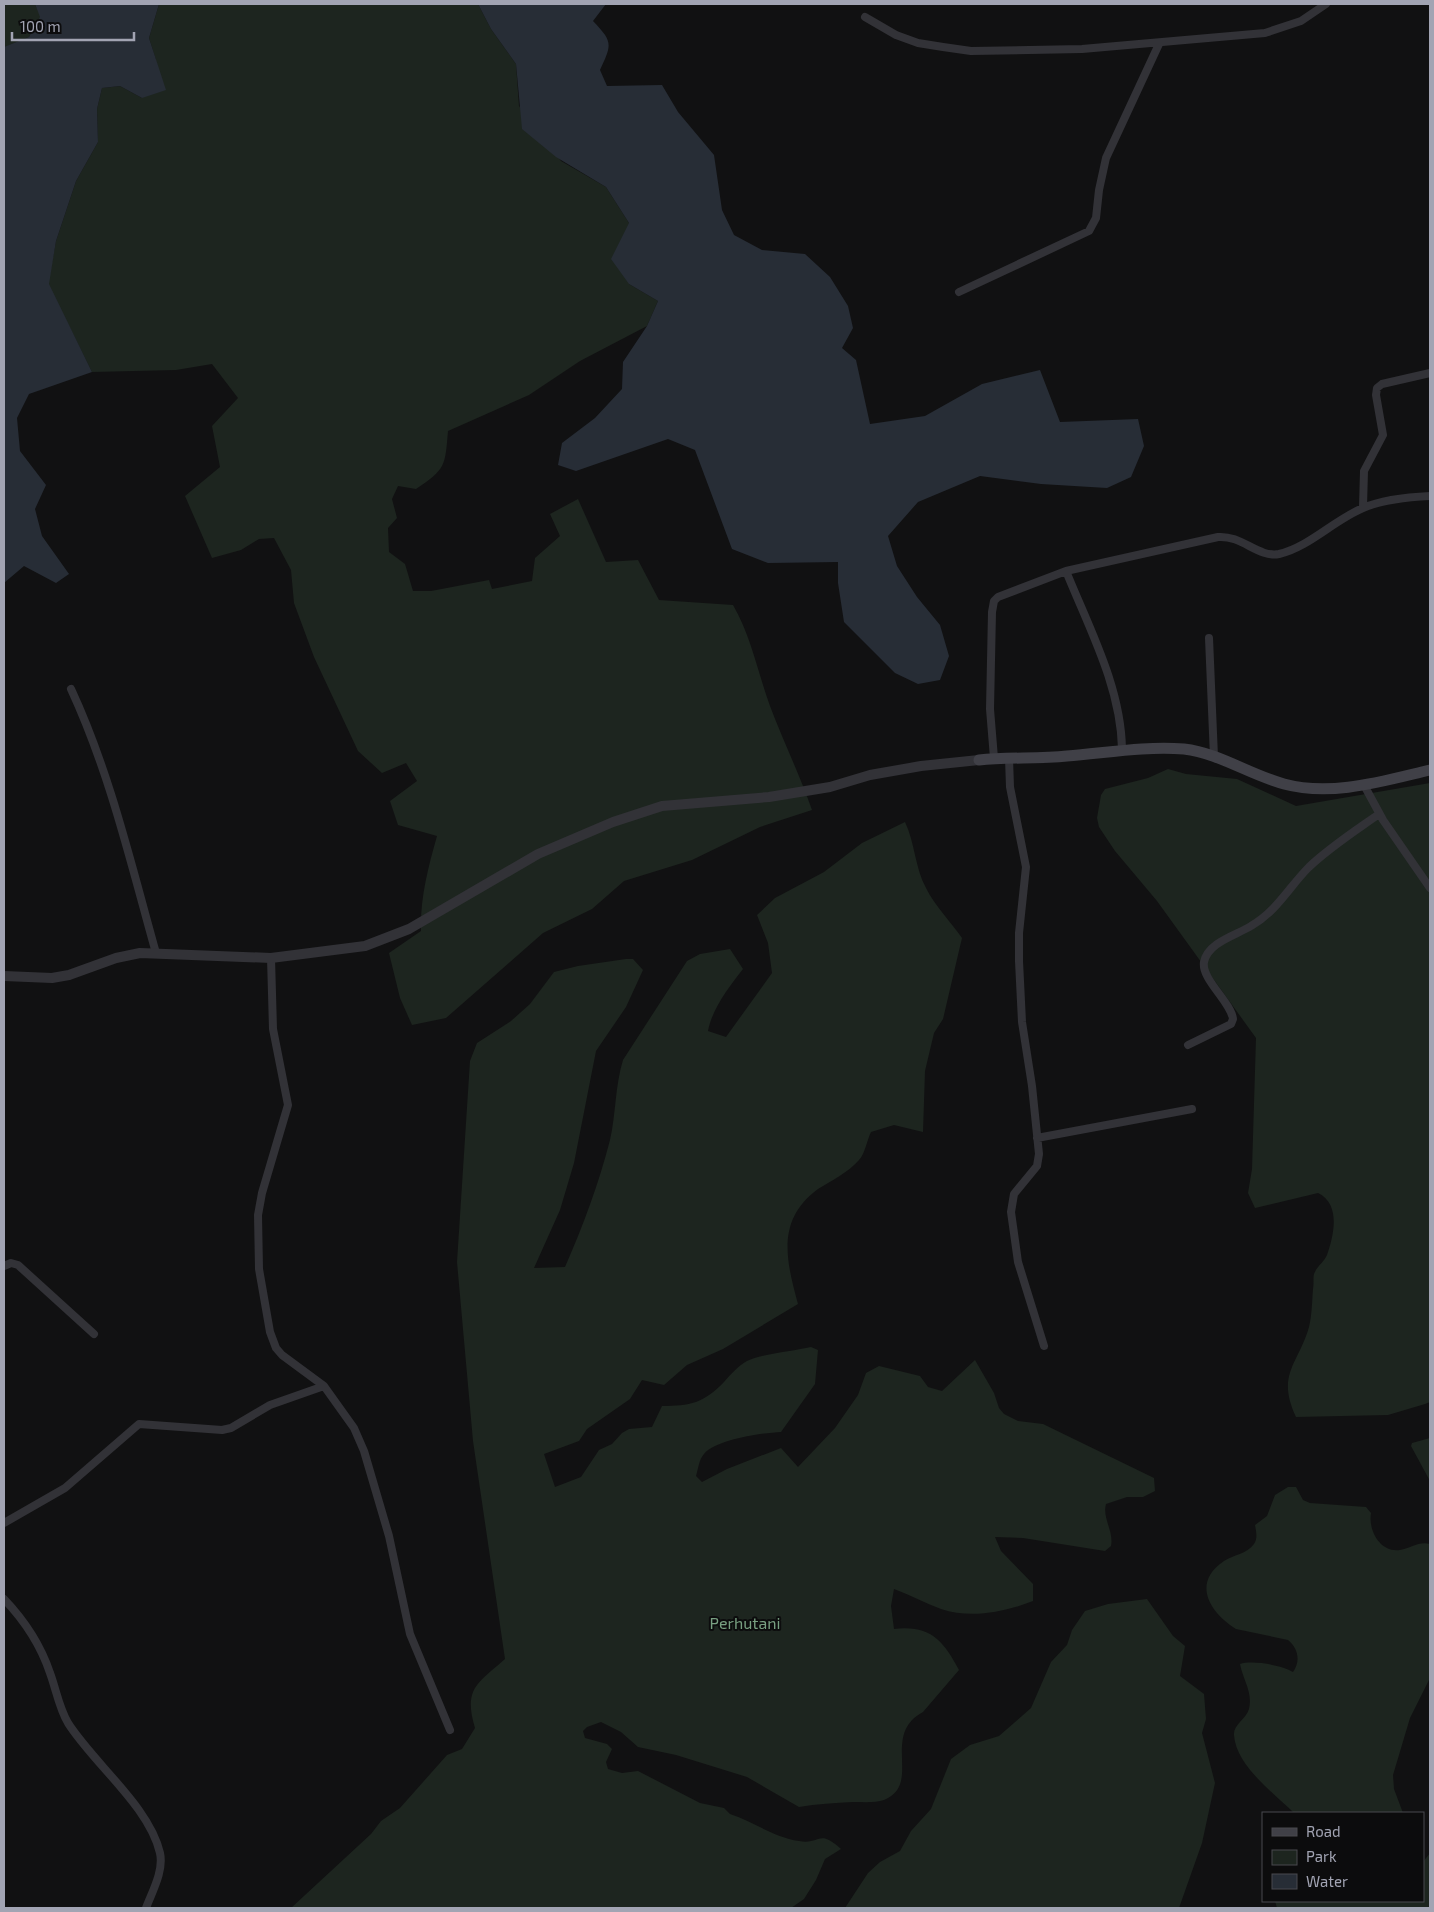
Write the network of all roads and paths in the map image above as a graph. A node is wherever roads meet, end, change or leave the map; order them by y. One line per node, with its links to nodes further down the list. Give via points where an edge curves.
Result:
1 (1326, 4): 3 (street, via 1301,22 1277,31)
2 (865, 17): 3 (street, via 918,43 971,51)
3 (1159, 44): 4 (street, via 1106,158 1096,218 1089,231)
4 (959, 292)
5 (1430, 372): 7 (street, via 1377,388 1383,435 1364,471)
6 (1430, 496): 7 (street, via 1400,498)
7 (1363, 507): 8 (street, via 1279,554 1263,553 1233,537 1218,537)
8 (1066, 571): 11 (street, via 1106,669 1118,716); 13 (street, via 994,601 990,709)
9 (1209, 638): 12 (street)
10 (71, 689): 20 (street, via 92,734)
11 (1122, 749): 12 (main road, via 1184,750); 14 (main road, via 1063,757)
12 (1214, 756): 17 (main road, via 1283,784 1305,788)
13 (994, 758): 14 (main road); 15 (main road)
14 (1009, 758): 25 (street, via 1010,787 1026,867 1019,961 1022,1022)
15 (979, 760): 21 (street, via 920,766 769,797 662,806 613,822 538,854 409,929 383,940 365,946)
16 (1430, 770): 17 (main road)
17 (1364, 785): 18 (street)
18 (1379, 814): 19 (street); 23 (street, via 1310,866 1264,919 1224,941 1207,956 1204,964 1206,973 1233,1019 1231,1024)
19 (1430, 888)
20 (156, 953): 21 (street); 22 (street, via 127,955 52,978)
21 (271, 958): 29 (street, via 273,1029 288,1104 258,1215 259,1269 276,1348)
22 (4, 976)
23 (1188, 1045)
24 (1192, 1109): 25 (street)
25 (1037, 1138): 28 (street, via 1037,1166 1014,1194 1011,1212 1018,1262)
26 (4, 1266): 27 (street, via 18,1265)
27 (94, 1334)
28 (1044, 1346)
29 (324, 1386): 30 (street, via 270,1405 222,1430 139,1424 65,1488); 32 (street, via 354,1428 364,1451 389,1536 410,1634)
30 (4, 1523)
31 (4, 1599): 33 (street, via 39,1646 67,1722 133,1802 153,1838 160,1854 160,1867)
32 (450, 1730)
33 (146, 1908)

